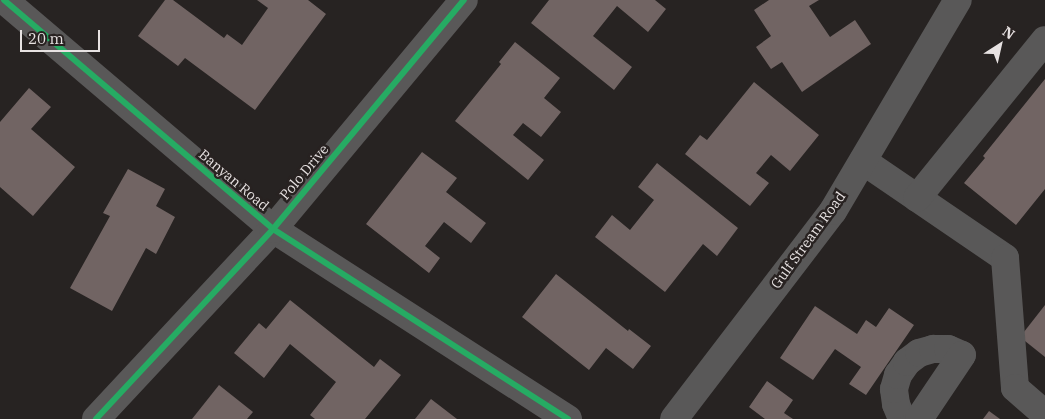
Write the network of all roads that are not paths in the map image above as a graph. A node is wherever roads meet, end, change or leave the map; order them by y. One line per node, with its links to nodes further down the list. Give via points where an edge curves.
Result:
1 (4, 0): 7 (street, Banyan Road)
2 (464, 0): 7 (street, Polo Drive)
3 (953, 2): 5 (street, Gulf Stream Road)
4 (1045, 40): 6 (street)
5 (863, 160): 6 (street); 11 (street, Gulf Stream Road, via 833,211)
6 (916, 198): 8 (street, via 1005,258 1015,388)
7 (273, 229): 9 (street, Polo Drive); 10 (street, Banyan Road)
8 (1045, 414)
9 (96, 419)
10 (568, 419)
11 (674, 419)
12 (902, 419): 13 (street, via 894,389 907,362 933,349 962,355)
13 (918, 419)

